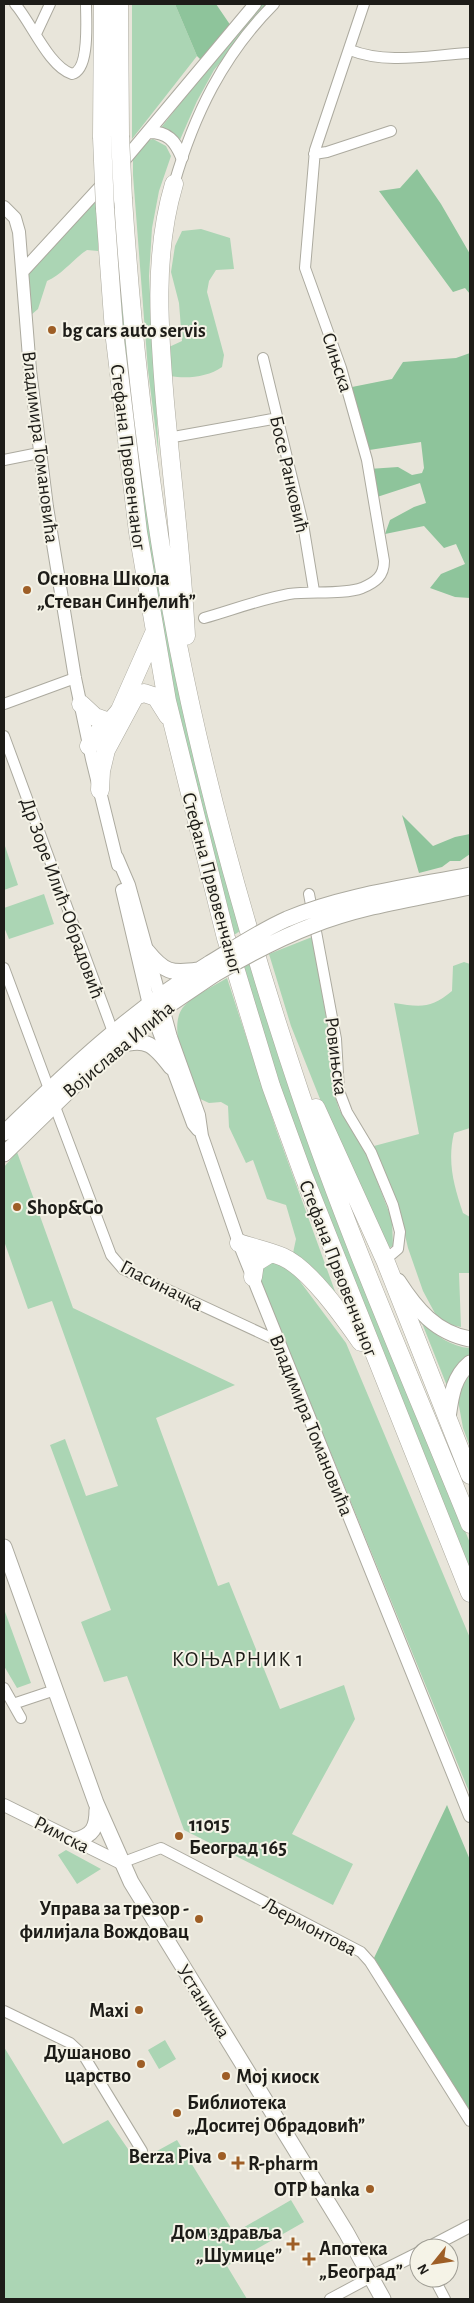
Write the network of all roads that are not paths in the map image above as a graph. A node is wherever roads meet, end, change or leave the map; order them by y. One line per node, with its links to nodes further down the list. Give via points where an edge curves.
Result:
1 (15, 4): 8 (street)
2 (50, 4): 8 (street)
3 (95, 4): 8 (street, via 79,72 69,74 60,67); 13 (highway)
4 (119, 4): 13 (highway)
5 (255, 4): 12 (street)
6 (274, 4): 15 (street, via 252,28 212,86)
7 (364, 4): 9 (street, Сињска)
8 (36, 34)
9 (350, 50): 10 (street, via 382,58); 14 (street, Сињска)
10 (470, 53)
11 (391, 131): 14 (street)
12 (148, 132): 15 (street, via 169,136); 19 (street)
13 (111, 137): 28 (highway, Стефана Првовенчаног, bridge, via 104,209 123,416); 30 (highway, Стефана Првовенчаног, bridge, via 123,199 134,342 160,542)
14 (314, 154): 26 (street, Сињска, via 305,268 341,368 367,460 384,561 384,571 375,581 356,590)
15 (182, 157): 16 (street)
16 (174, 184): 23 (highway, via 162,235 160,269 161,348)
17 (4, 208): 18 (street, Владимира Томановића, via 15,218)
18 (20, 239): 19 (street, via 32,246); 20 (street, Владимира Томановића)
19 (45, 246): 20 (street)
20 (23, 271): 24 (street, Владимира Томановића)
21 (263, 358): 22 (street, Босе Ранковић)
22 (278, 418): 23 (street); 26 (street, Босе Ранковић, via 303,524)
23 (168, 438): 30 (highway, via 185,606)
24 (39, 453): 25 (street); 29 (street, Владимира Томановића)
25 (4, 460)
26 (314, 591): 27 (street, via 286,595)
27 (204, 618)
28 (155, 630): 33 (highway, via 120,710); 34 (highway, Стефана Првовенчаног)
29 (75, 678): 31 (street); 32 (street, Владимира Томановића)
30 (190, 699): 48 (highway, Стефана Првовенчаног, via 234,876)
31 (4, 704)
32 (80, 704): 33 (highway, via 95,717); 36 (street, Владимира Томановића)
33 (109, 722): 36 (highway, via 97,732)
34 (173, 724): 37 (highway, via 153,695 144,692 135,696 106,750); 61 (highway, Стефана Првовенчаног, via 226,938 255,1035 303,1174)
35 (4, 736): 46 (street, Др Зоре Илић-Обрадовић)
36 (89, 746): 37 (street, Владимира Томановића)
37 (100, 790): 38 (street, Владимира Томановића)
38 (117, 857): 42 (street, Владимира Томановића, via 129,885); 45 (street, Владимира Томановића, via 119,876)
39 (470, 875): 44 (main road, Војислава Илића, bridge, via 348,899 300,915 259,933)
40 (470, 887): 44 (main road, Војислава Илића, bridge, via 329,919)
41 (309, 894): 57 (street, Ровињска, via 336,1039 342,1103 371,1152 400,1232 398,1249)
42 (147, 950): 44 (main road, via 167,970); 45 (street, Владимира Томановића)
43 (4, 968): 50 (street)
44 (208, 969): 45 (main road, Војислава Илића)
45 (156, 1006): 46 (main road, Војислава Илића); 47 (main road, Војислава Илића); 49 (street, Владимира Томановића); 53 (street, Владимира Томановића, via 171,1037 199,1115)
46 (113, 1032): 50 (main road, Војислава Илића)
47 (113, 1048): 49 (main road, via 136,1041 148,1044 160,1052); 51 (main road, Војислава Илића)
48 (289, 1060): 57 (highway, via 331,1138); 65 (highway, Стефана Првовенчаног, via 341,1205)
49 (171, 1067): 53 (street, Владимира Томановића, via 193,1124)
50 (49, 1089): 52 (main road, Војислава Илића)
51 (54, 1104): 54 (main road, Војислава Илића); 60 (street, Гласиначка, via 116,1264)
52 (4, 1133)
53 (202, 1136): 55 (street, Владимира Томановића)
54 (4, 1154)
55 (239, 1243): 56 (highway); 58 (street, Владимира Томановића)
56 (271, 1253): 58 (highway, via 255,1263); 61 (highway, via 285,1258 312,1281)
57 (386, 1260): 59 (main road, via 425,1315 445,1331); 63 (highway)
58 (253, 1277): 60 (street, Владимира Томановића)
59 (470, 1339)
60 (280, 1342): 74 (street, Владимира Томановића)
61 (377, 1363): 67 (highway, Стефана Првовенчаног)
62 (470, 1363): 63 (main road, via 454,1385)
63 (448, 1418): 64 (highway)
64 (470, 1474)
65 (470, 1524)
66 (4, 1547): 69 (main road, Устаничка)
67 (470, 1593)
68 (4, 1688): 70 (street)
69 (55, 1690): 70 (street); 72 (main road, Устаничка)
70 (14, 1704): 71 (street)
71 (21, 1718)
72 (96, 1803): 75 (main road, via 96,1827 89,1835); 76 (main road, Устаничка)
73 (4, 1805): 75 (street, Римска)
74 (470, 1816)
75 (75, 1840): 76 (street, Римска)
76 (122, 1863): 78 (street, Љермонтова, via 161,1848 364,1954); 83 (main road, Устаничка, via 143,1903)
77 (4, 2011): 79 (street, via 75,2045)
78 (470, 2121)
79 (142, 2151)
80 (470, 2226): 81 (street)
81 (447, 2238)
82 (409, 2258): 83 (street)
83 (371, 2277): 84 (street); 85 (main road, Устаничка)
84 (330, 2299)
85 (383, 2299)

